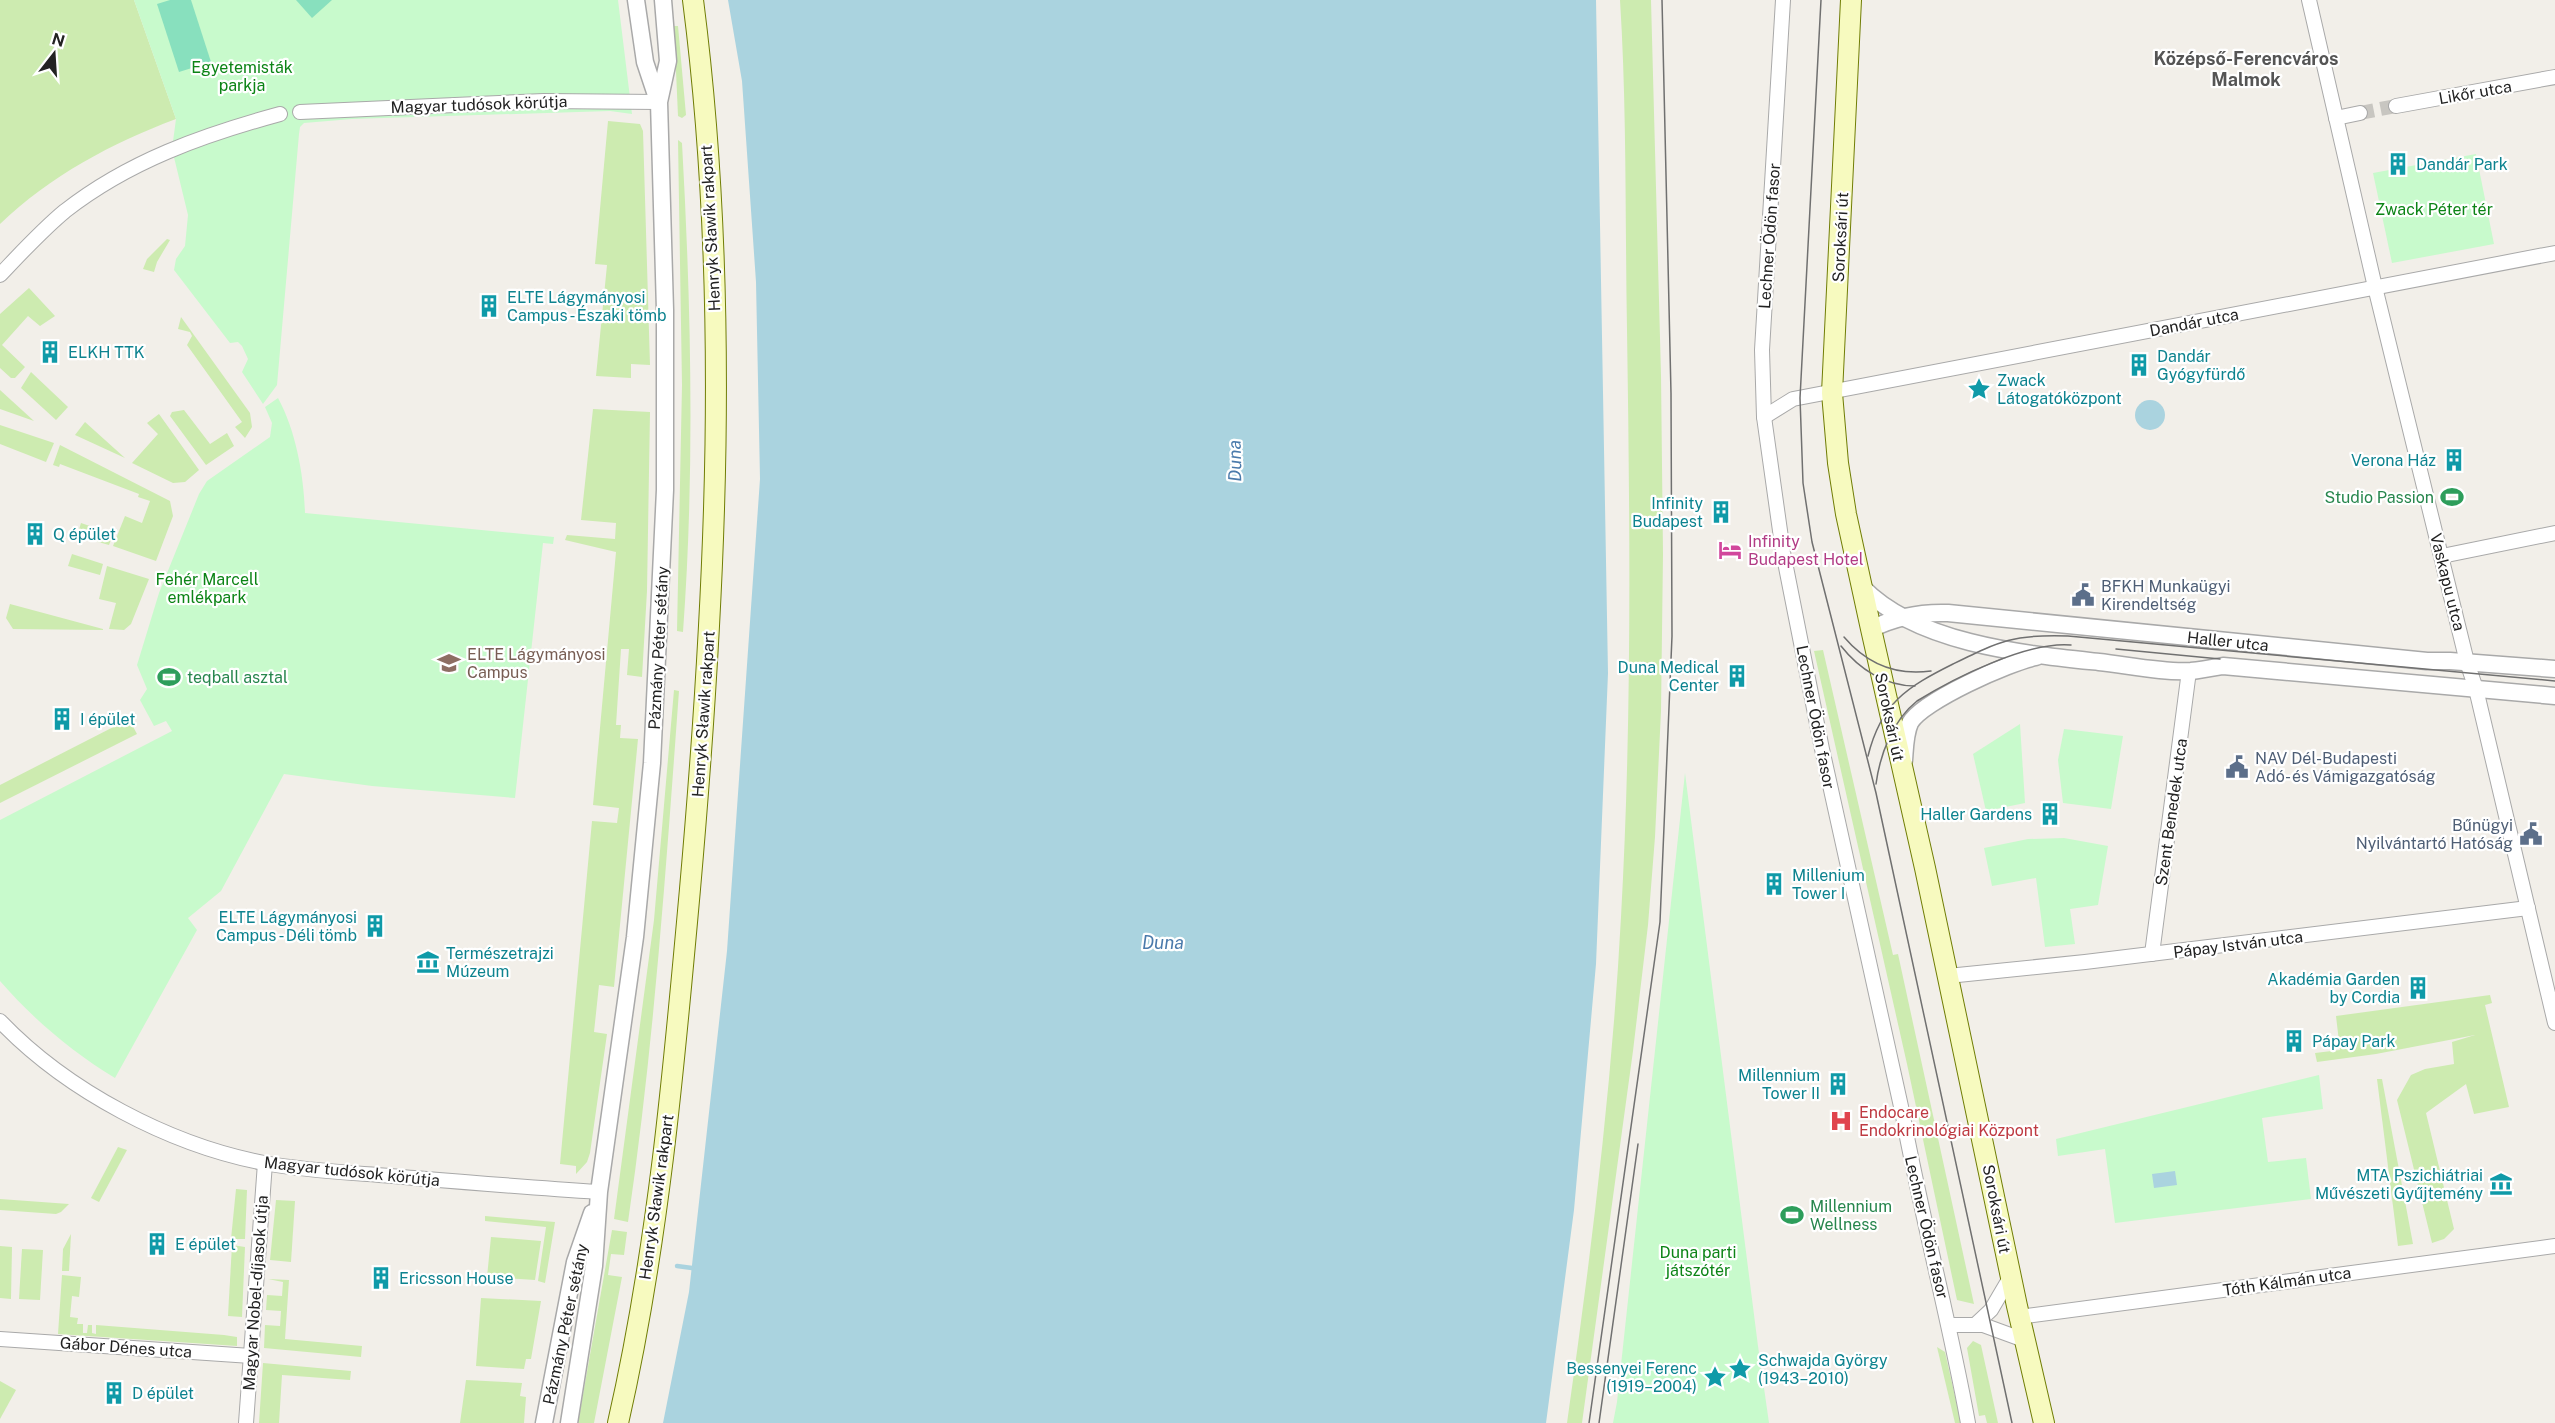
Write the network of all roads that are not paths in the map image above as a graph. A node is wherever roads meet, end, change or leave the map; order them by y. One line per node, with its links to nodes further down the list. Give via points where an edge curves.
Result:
1 (636, 0): 8 (street, Pázmány Péter sétány, via 645,62)
2 (663, 0): 8 (street, Pázmány Péter sétány, via 668,61)
3 (693, 0): 49 (main road, Henryk Sławik rakpart, via 714,266 716,462 712,574 675,1063 647,1269)
4 (1783, 0): 18 (street, Lechner Ödön fasor, via 1762,350)
5 (1851, 0): 17 (main road, Soroksári út)
6 (2309, 0): 13 (street, Vaskapu utca)
7 (2555, 77): 9 (street, Likőr utca)
8 (659, 102): 10 (street, Magyar tudósok körútja, via 532,102); 37 (street, Pázmány Péter sétány, via 666,406 658,674 635,937)
9 (2396, 106)
10 (300, 112)
11 (2360, 113): 13 (street)
12 (280, 114): 15 (street, via 216,132 149,159 99,187 66,210)
13 (2336, 118): 16 (street, Vaskapu utca)
14 (2555, 253): 16 (street, Dandár utca)
15 (0, 275)
16 (2375, 287): 17 (street, Dandár utca); 20 (street, Vaskapu utca)
17 (1832, 393): 18 (street, Dandár utca, via 1793,399); 21 (main road, Soroksári út, via 1842,485)
18 (1764, 417): 42 (street, Lechner Ödön fasor, via 1783,552 1822,749)
19 (2555, 533): 20 (street)
20 (2442, 556): 25 (street, Vaskapu utca)
21 (1862, 587): 22 (street, Haller utca); 23 (main road, Soroksári út)
22 (1902, 616): 23 (street, Haller utca); 24 (street, Haller utca, via 1956,637); 25 (street, Haller utca, via 1948,613 2427,662)
23 (1870, 629): 30 (main road, Soroksári út)
24 (2041, 655): 27 (street, Haller utca); 30 (street, Haller utca, via 2012,663 1920,711 1908,729)
25 (2468, 662): 26 (street, Haller utca); 28 (street, Vaskapu utca)
26 (2555, 669)
27 (2189, 671): 28 (street, Haller utca, via 2223,666); 32 (street, Szent Benedek utca)
28 (2476, 689): 29 (street, Haller utca); 31 (street, Vaskapu utca)
29 (2555, 696)
30 (1903, 779): 33 (main road, Soroksári út)
31 (2528, 908): 32 (street, Pápay István utca); 35 (street, Vaskapu utca)
32 (2152, 954): 33 (street, Pápay István utca)
33 (1948, 976): 39 (main road, Soroksári út)
34 (0, 1021): 36 (street, Magyar tudósok körútja, via 62,1072 126,1114 189,1141)
35 (2555, 1023)
36 (265, 1163): 37 (street, Magyar tudósok körútja); 45 (street, Magyar Nobel-díjasok útja)
37 (599, 1192): 47 (street, Pázmány Péter sétány, via 575,1262); 48 (street, Pázmány Péter sétány, via 594,1266)
38 (2555, 1246): 40 (street, Tóth Kálmán utca)
39 (2011, 1276): 40 (main road, Soroksári út); 41 (street, via 1991,1310)
40 (2019, 1317): 44 (main road, Soroksári út)
41 (1976, 1324): 42 (street); 44 (street)
42 (1949, 1325): 50 (street, Lechner Ödön fasor)
43 (0, 1339): 45 (street, Gábor Dénes utca)
44 (2024, 1340): 51 (main road, Soroksári út)
45 (251, 1356): 46 (street, Magyar Nobel-díjasok útja)
46 (246, 1423)
47 (544, 1423)
48 (569, 1423)
49 (618, 1423)
50 (1968, 1423)
51 (2043, 1423)

